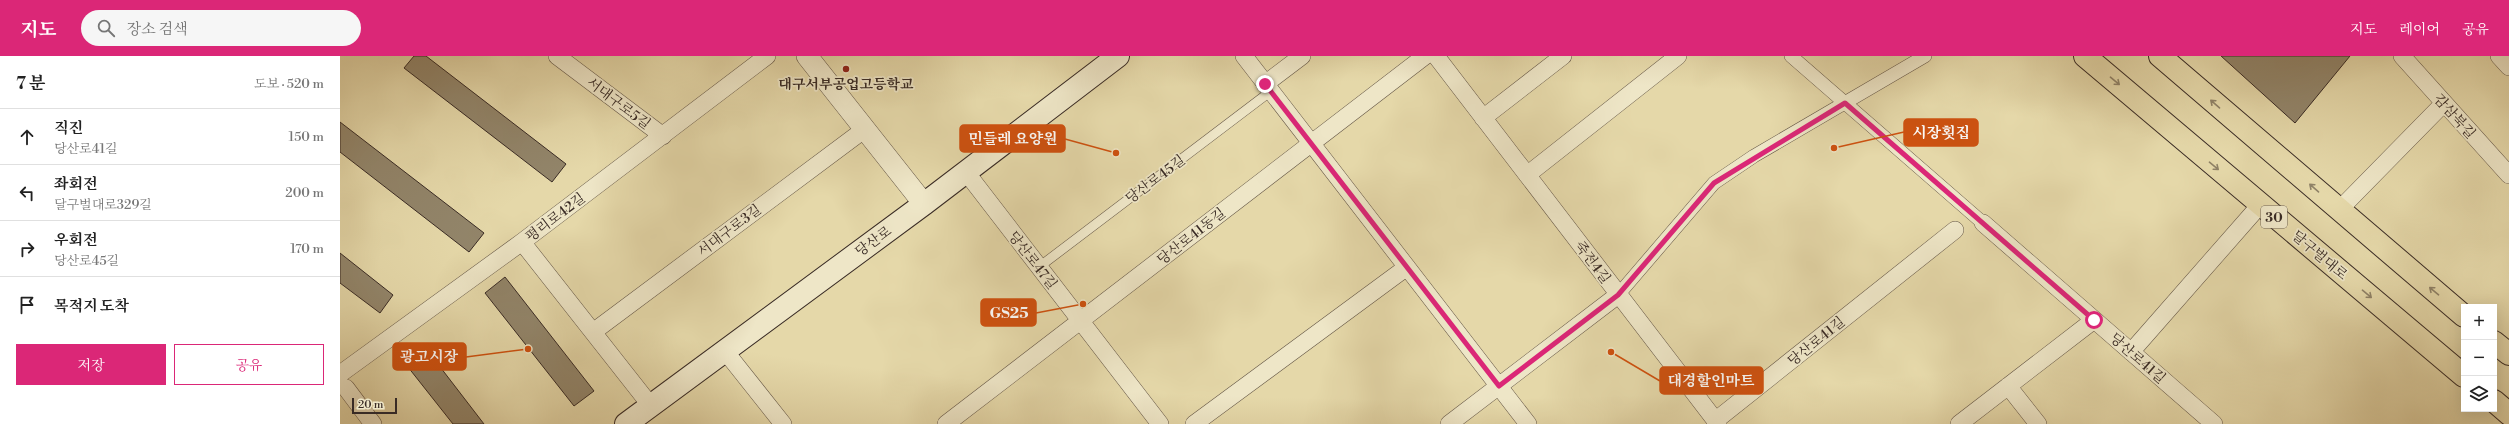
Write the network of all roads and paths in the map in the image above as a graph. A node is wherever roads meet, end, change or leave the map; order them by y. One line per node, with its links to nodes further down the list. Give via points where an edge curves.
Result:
1 (557, 56): 23 (street, 서대구로5길)
2 (767, 56): 23 (street, 평리로42길)
3 (807, 56): 22 (street)
4 (1118, 56): 25 (main road, 당산로)
5 (1244, 56): 18 (street)
6 (1302, 56): 18 (street)
7 (1426, 56): 24 (street, 당산로41동길)
8 (1436, 56): 21 (street, 죽전4길)
9 (1563, 56): 21 (street)
10 (1678, 56): 26 (street)
11 (1791, 56): 19 (street, 당산로41길)
12 (1925, 56): 19 (street)
13 (2085, 56): 29 (main road, 달구벌대로 / 30, one-way to 29)
14 (2160, 56): 30 (main road, one-way to 14)
15 (2402, 56): 20 (street, 감삼북길)
16 (2499, 56): 17 (street)
17 (2509, 67)
18 (1268, 87): 24 (street); 34 (lane, 당산로45길)
19 (1845, 103): 31 (street, 당산로41길); 36 (street, via 1714,183)
20 (2444, 103): 27 (street, 감삼북길); 30 (street)
21 (1484, 118): 26 (street, 죽전4길)
22 (865, 129): 28 (street); 40 (street, 서대구로3길)
23 (662, 136): 33 (street, 평리로42길)
24 (1312, 144): 35 (street); 39 (street, 당산로41동길)
25 (966, 172): 28 (main road, 당산로); 34 (street, 당산로47길)
26 (1527, 175): 36 (street, 죽전4길)
27 (2509, 175)
28 (924, 204): 42 (main road, 당산로)
29 (2260, 205): 43 (street); 45 (main road, 달구벌대로 / 30, one-way to 45)
30 (2339, 210): 37 (main road, one-way to 30)
31 (1983, 223): 38 (street, 당산로41길)
32 (1955, 230): 53 (street, 당산로41길)
33 (522, 242): 40 (street); 46 (street, 평리로42길)
34 (1039, 267): 39 (street, 당산로47길)
35 (1407, 267): 47 (street); 58 (street)
36 (1618, 295): 47 (street); 53 (street, 죽전4길)
37 (2461, 313)
38 (2094, 320): 43 (street, 당산로41길); 48 (street)
39 (1080, 321): 52 (street, 당산로41동길); 57 (street, 당산로47길)
40 (593, 332): 50 (street)
41 (2497, 344): 44 (main road)
42 (725, 351): 50 (main road, 당산로); 56 (street)
43 (2132, 352): 63 (street, 당산로41길)
44 (2509, 354)
45 (2461, 373)
46 (343, 381): 54 (street)
47 (1499, 386): 59 (street); 60 (street)
48 (2008, 386): 61 (street); 62 (street)
49 (2497, 404): 51 (main road)
50 (651, 406): 55 (main road, 당산로)
51 (2509, 414)
52 (955, 421)
53 (1716, 423)
54 (373, 424)
55 (626, 424)
56 (783, 424)
57 (1160, 424)
58 (1194, 424)
59 (1449, 424)
60 (1528, 424)
61 (1959, 424)
62 (2038, 424)
63 (2214, 424)

